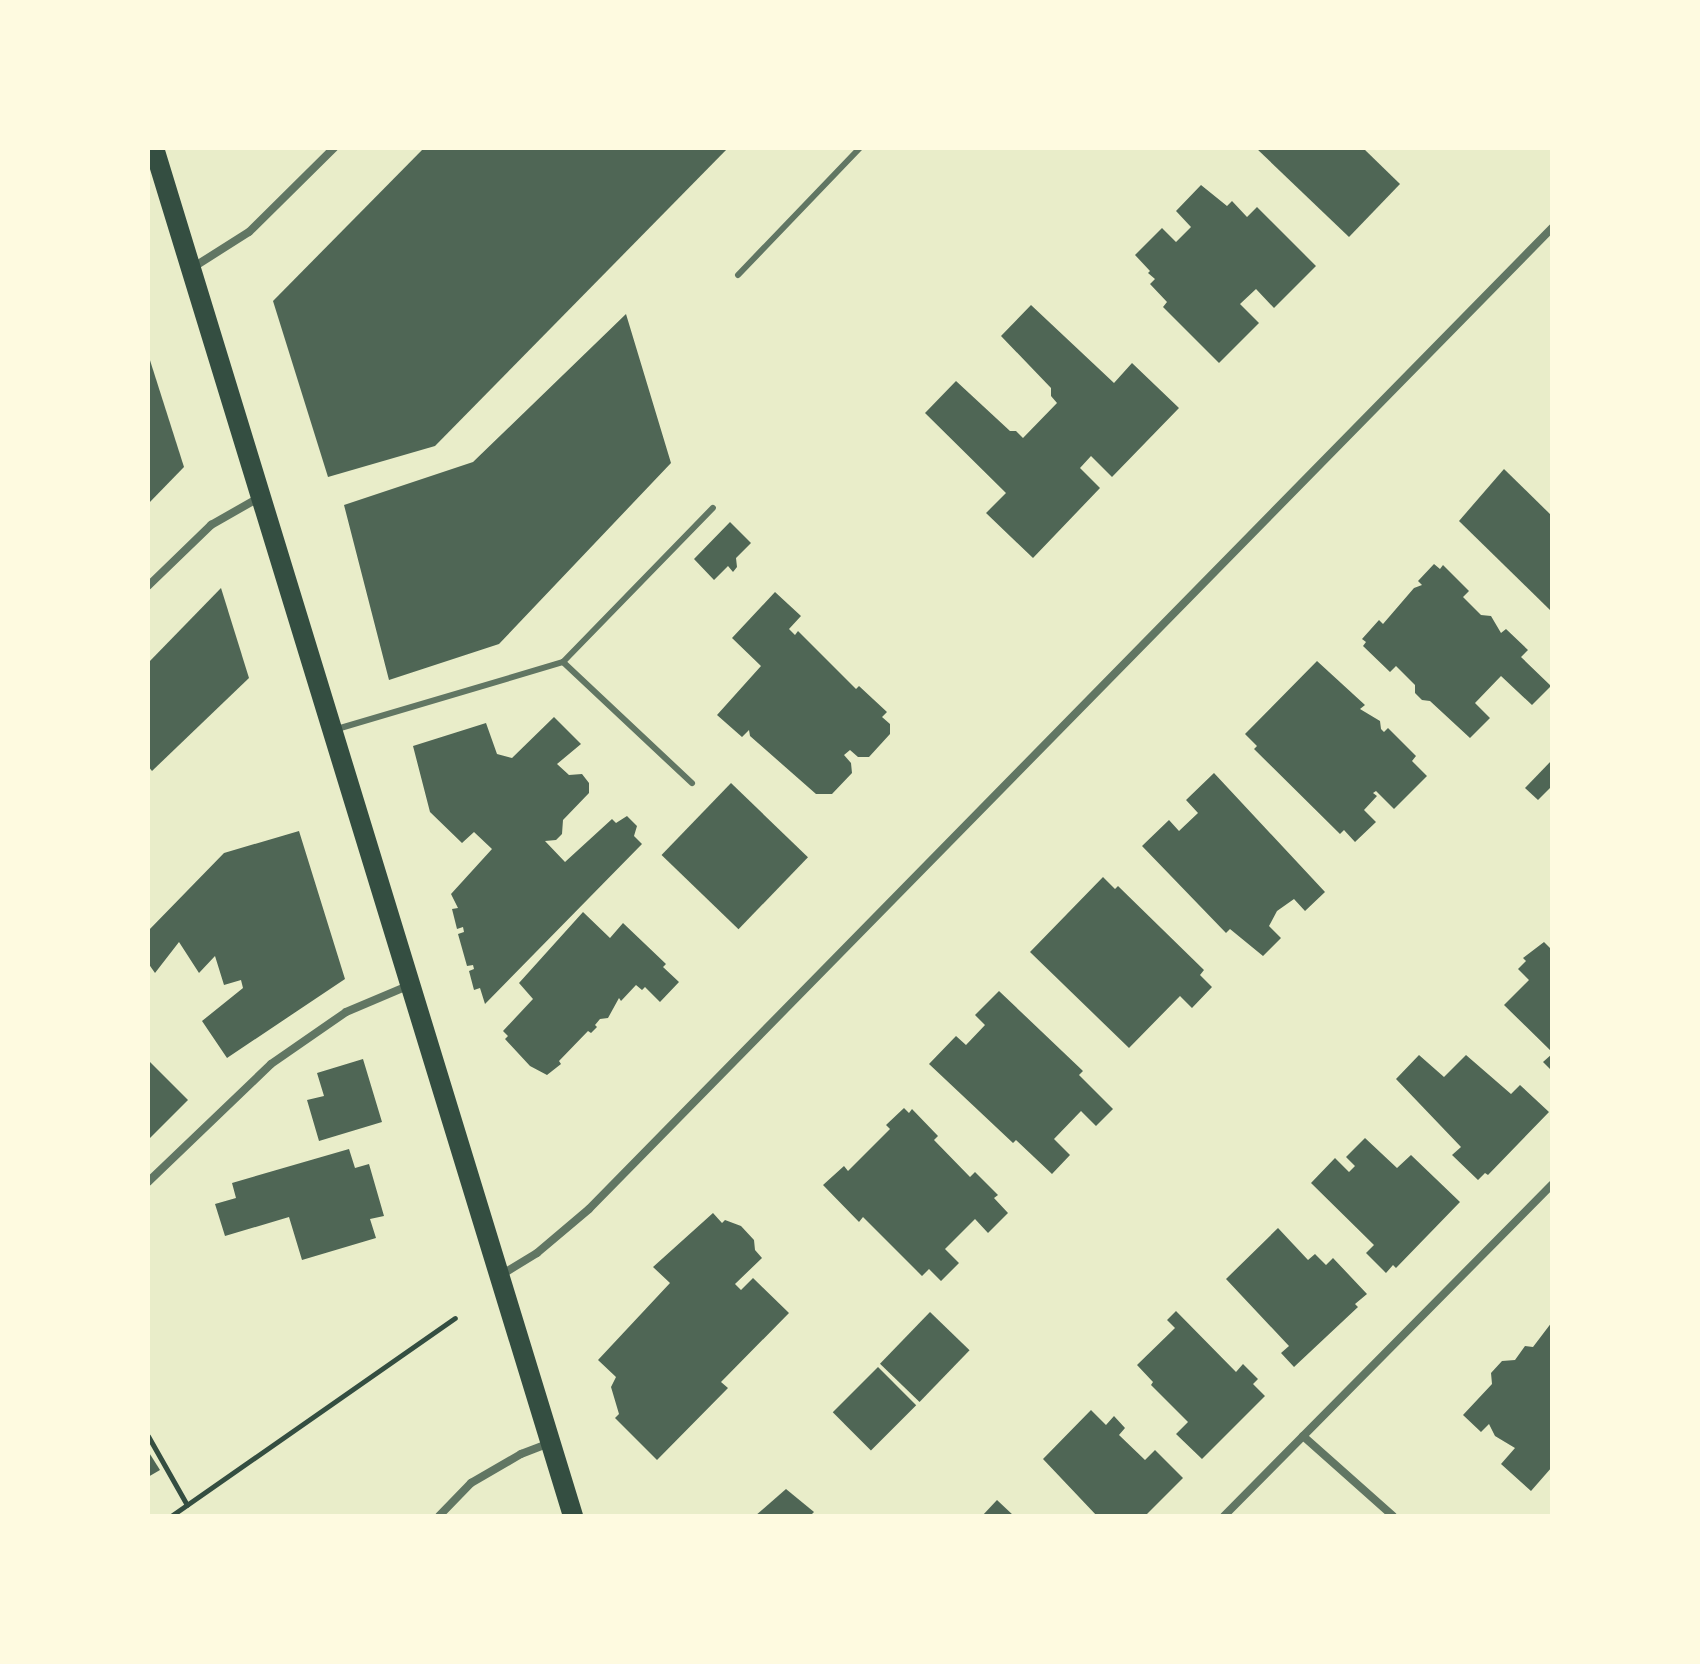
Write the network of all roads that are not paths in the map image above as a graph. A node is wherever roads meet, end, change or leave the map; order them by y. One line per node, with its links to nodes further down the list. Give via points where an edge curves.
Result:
1 (154, 148): 5 (main road)
2 (334, 148): 5 (street, via 249,232)
3 (860, 148): 6 (lane)
4 (1552, 228): 16 (street, via 589,1209 537,1253)
5 (191, 269): 7 (main road)
6 (738, 275)
7 (261, 496): 9 (street, via 211,525); 11 (main road)
8 (713, 508): 10 (lane)
9 (148, 586)
10 (563, 662): 11 (lane); 12 (lane)
11 (333, 730): 13 (main road)
12 (692, 783)
13 (411, 985): 14 (street, via 346,1012 271,1064); 16 (main road)
14 (148, 1182)
15 (1552, 1185): 17 (street)
16 (500, 1275): 18 (main road)
17 (1303, 1436): 21 (street); 22 (street)
18 (551, 1443): 19 (street, via 471,1483); 20 (main road)
19 (439, 1516)
20 (573, 1516)
21 (1224, 1516)
22 (1393, 1516)

